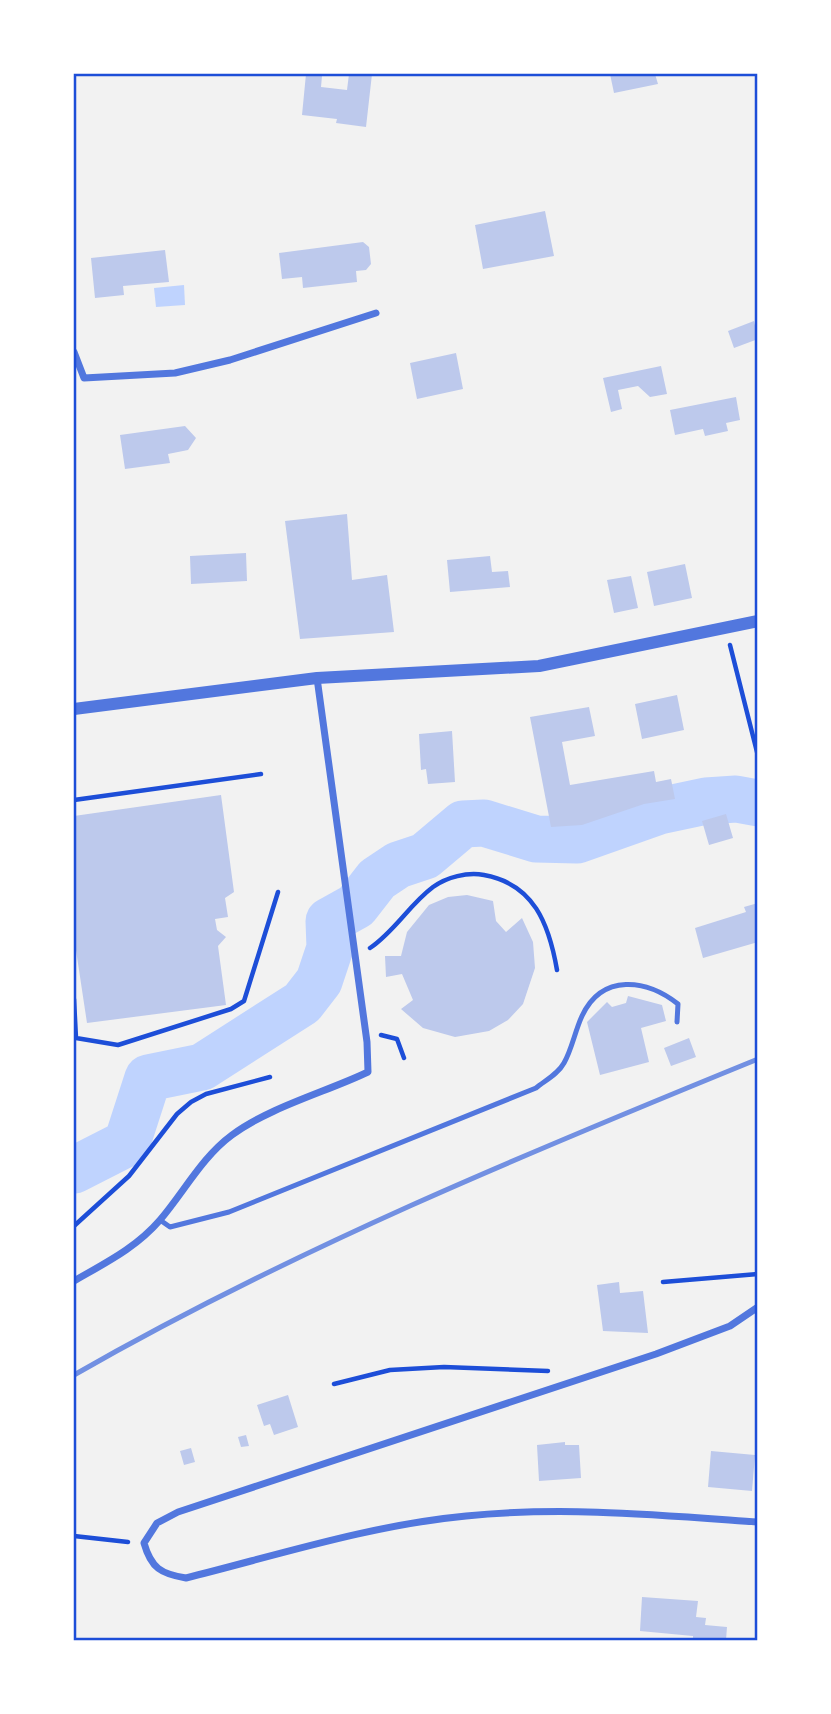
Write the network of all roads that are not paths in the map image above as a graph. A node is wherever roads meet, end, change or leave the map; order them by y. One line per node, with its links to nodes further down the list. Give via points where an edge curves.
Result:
1 (376, 313): 3 (street, via 174,373)
2 (74, 352): 3 (street)
3 (83, 378): 4 (street)
4 (74, 379)
5 (758, 621): 6 (street, via 539,666)
6 (317, 678): 7 (street); 9 (street, via 368,1072 231,1135 201,1165)
7 (74, 709)
8 (677, 1022): 9 (lane, via 678,1004 661,991 621,984 592,999 566,1061 536,1088 229,1212 170,1227)
9 (160, 1220): 10 (street, via 134,1247)
10 (74, 1281)
11 (758, 1307): 12 (street, via 730,1326 656,1354 178,1512 157,1523 144,1543 150,1563 165,1575 186,1578 391,1528 464,1516 542,1510)
12 (758, 1522)

